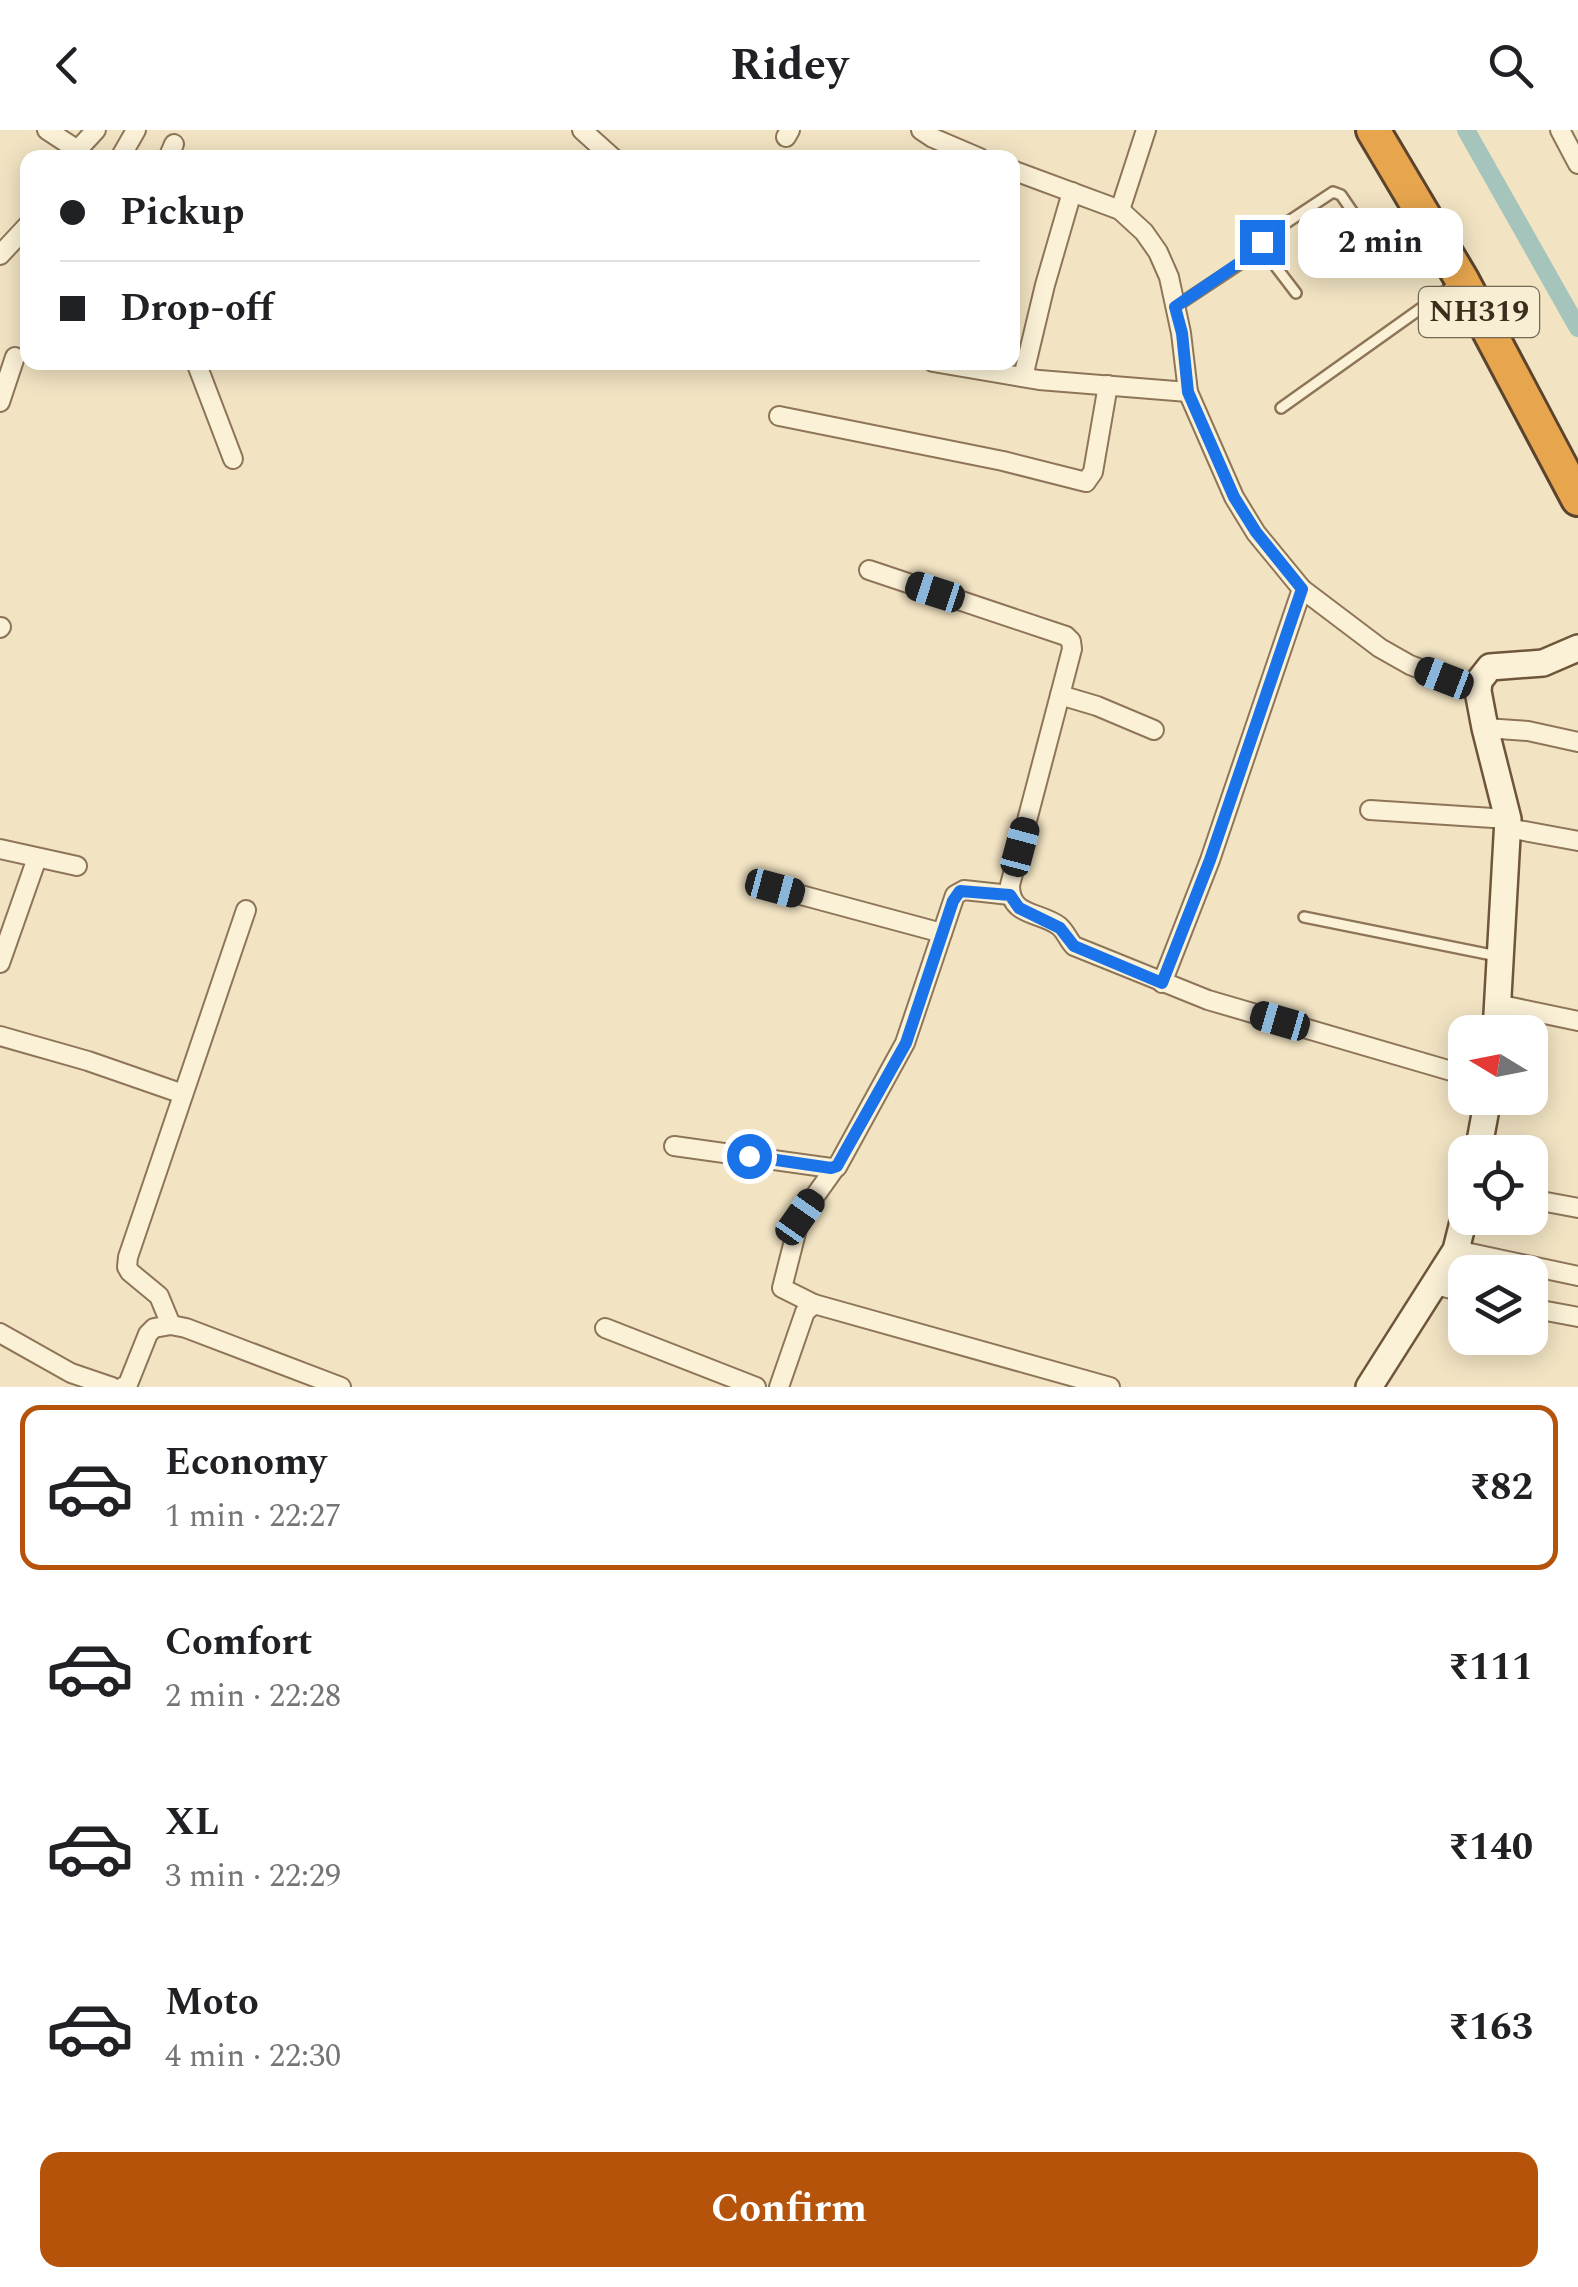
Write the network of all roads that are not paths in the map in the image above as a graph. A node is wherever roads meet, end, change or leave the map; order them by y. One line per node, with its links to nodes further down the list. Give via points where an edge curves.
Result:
1 (47, 130): 8 (street)
2 (96, 130): 9 (street)
3 (582, 130): 10 (street)
4 (923, 130): 11 (street)
5 (1146, 130): 15 (street)
6 (1373, 130): 20 (highway, NH319)
7 (1567, 134): 12 (street)
8 (67, 150)
9 (77, 150)
10 (603, 150)
11 (961, 150)
12 (1578, 164)
13 (1020, 173): 14 (street)
14 (1072, 192): 15 (street); 26 (street)
15 (1120, 210): 22 (street, via 1158,252)
16 (20, 234): 19 (street)
17 (1261, 252): 18 (lane, via 1265,237 1333,192); 21 (lane); 22 (lane)
18 (1380, 252)
19 (0, 255)
20 (1462, 280): 30 (lane); 33 (highway, NH319)
21 (1296, 293)
22 (1175, 307): 28 (street)
23 (14, 355): 29 (street)
24 (199, 370): 32 (street)
25 (981, 370): 26 (street)
26 (1023, 377): 27 (street)
27 (1108, 386): 28 (street); 31 (street, via 1094,472 1086,482)
28 (1188, 392): 35 (street, via 1234,497)
29 (0, 402)
30 (1281, 408)
31 (779, 416)
32 (232, 459)
33 (1578, 498)
34 (869, 570): 38 (street, via 1070,638)
35 (1302, 589): 37 (street, via 1410,666); 55 (street)
36 (1578, 648): 37 (street, via 1543,663 1490,667)
37 (1478, 692): 39 (street)
38 (1060, 695): 40 (street); 49 (street)
39 (1485, 728): 41 (street); 43 (street)
40 (1154, 730)
41 (1578, 742)
42 (1370, 810): 43 (street)
43 (1508, 823): 44 (street); 53 (street)
44 (1578, 841)
45 (0, 849): 46 (street)
46 (37, 858): 47 (street); 54 (street)
47 (77, 866)
48 (775, 888): 52 (street)
49 (1010, 895): 52 (street, via 957,892); 55 (street, via 1019,908 1060,928 1074,946)
50 (246, 910): 61 (street)
51 (1304, 917): 53 (lane)
52 (942, 933): 63 (street, via 903,1048)
53 (1500, 956): 56 (street)
54 (0, 963)
55 (1162, 983): 60 (street)
56 (1497, 1004): 57 (street); 58 (street)
57 (1497, 1015)
58 (1578, 1021)
59 (0, 1036): 61 (street)
60 (1448, 1070)
61 (183, 1094): 74 (street, via 127,1263 159,1296)
62 (674, 1146): 63 (street)
63 (835, 1168): 71 (street, via 800,1217 782,1288)
64 (1548, 1202): 65 (street)
65 (1578, 1208)
66 (1460, 1235): 67 (street)
67 (1456, 1250): 68 (street); 69 (street)
68 (1578, 1276)
69 (1434, 1284): 70 (street); 83 (street)
70 (1448, 1288)
71 (814, 1304): 81 (street, via 805,1312); 82 (street)
72 (1548, 1311): 73 (street)
73 (1578, 1317)
74 (170, 1325): 78 (street, via 148,1334); 79 (street)
75 (605, 1328): 80 (street)
76 (0, 1333): 77 (street, via 71,1373)
77 (112, 1387)
78 (123, 1387)
79 (341, 1387)
80 (756, 1387)
81 (779, 1387)
82 (1110, 1387)
83 (1369, 1387)

